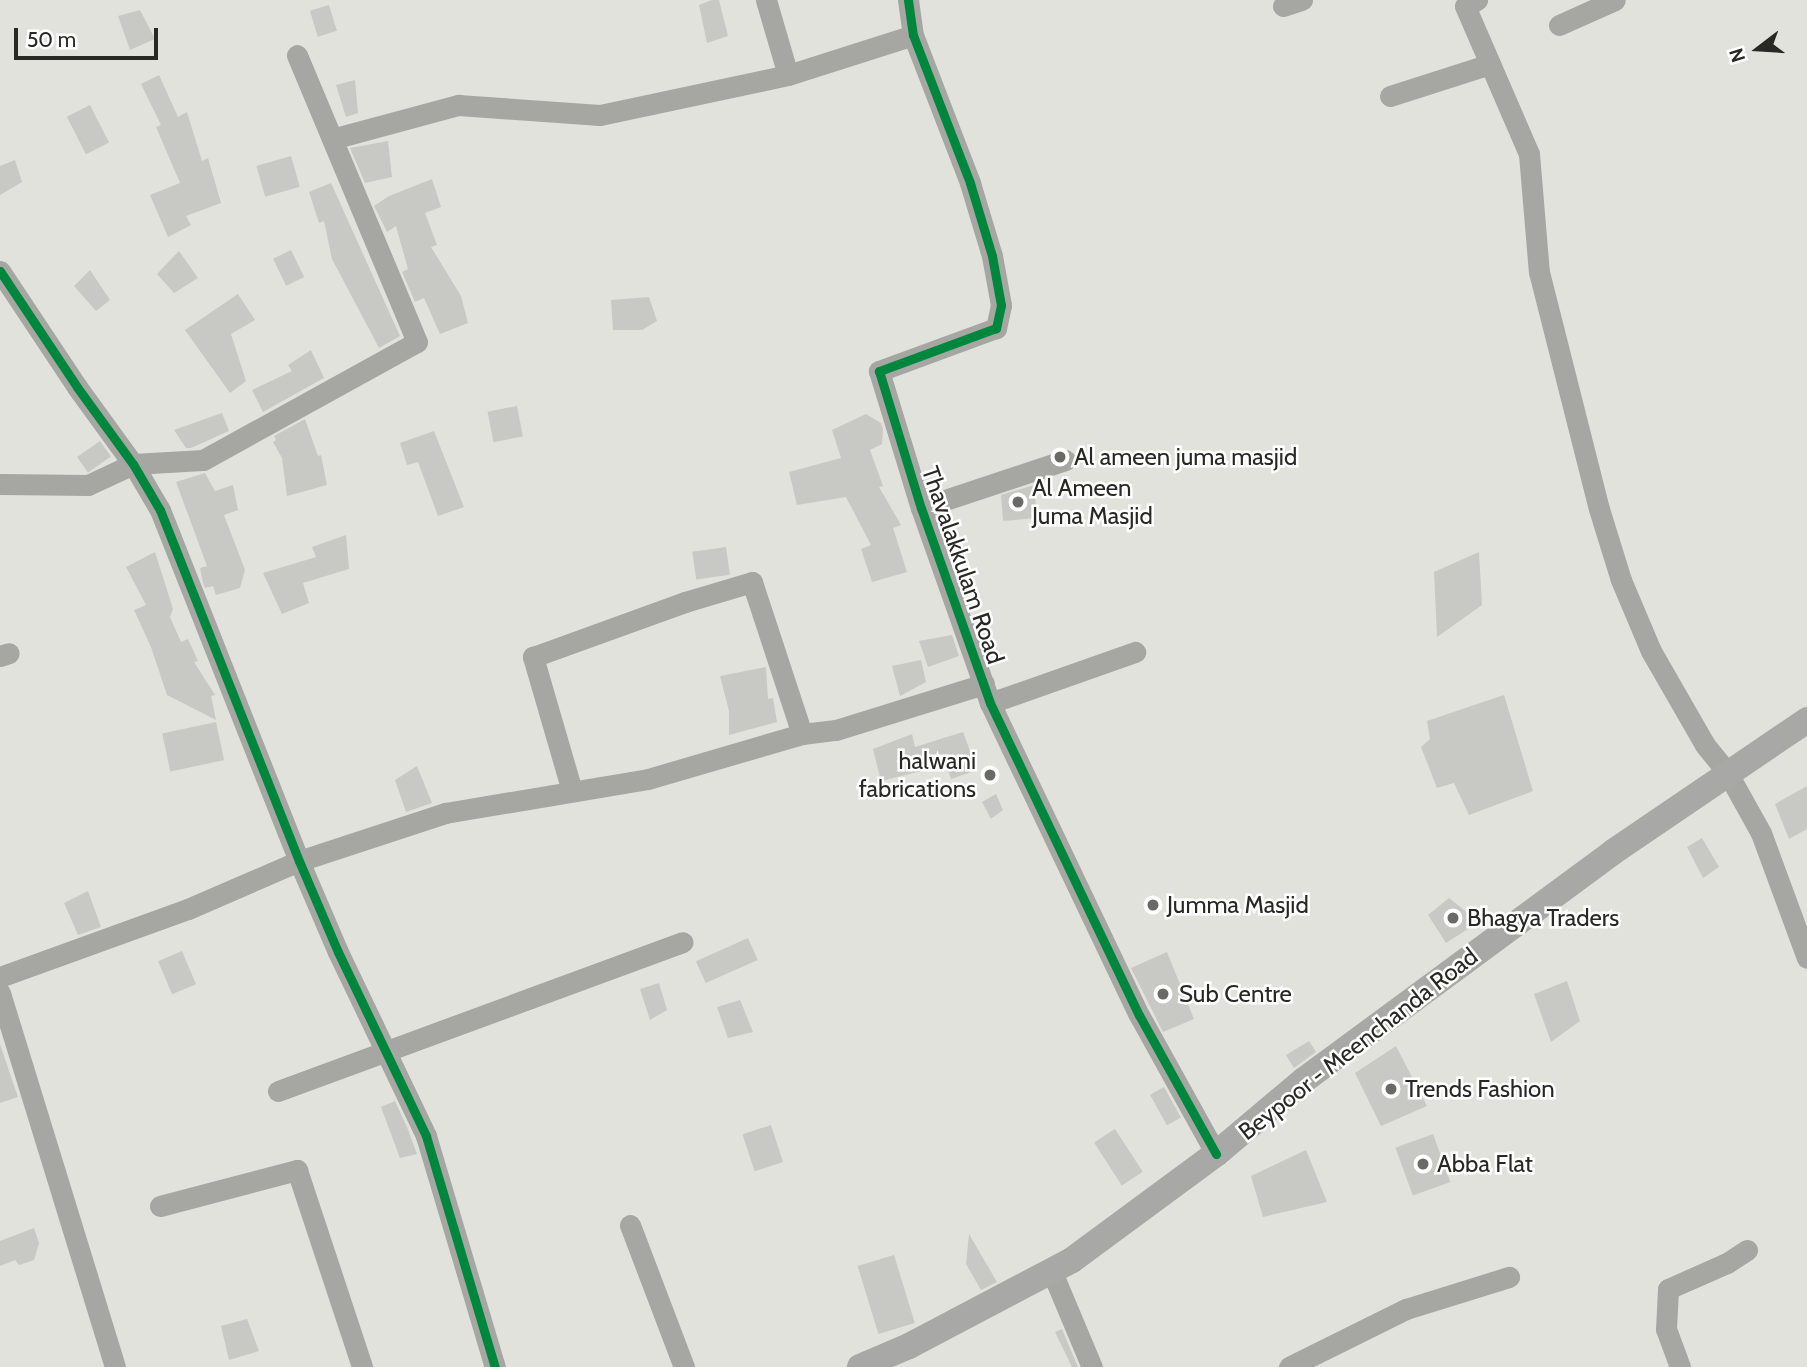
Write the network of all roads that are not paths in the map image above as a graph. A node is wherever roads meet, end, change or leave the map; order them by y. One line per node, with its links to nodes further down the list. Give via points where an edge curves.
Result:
1 (766, 0): 9 (street)
2 (908, 0): 6 (street)
3 (1615, 0): 5 (street)
4 (1468, 2): 8 (street)
5 (1559, 25)
6 (913, 35): 9 (street); 16 (street, Thavalakkulam Road, via 970,183 1001,305 996,328 879,371)
7 (297, 55): 11 (street)
8 (1490, 64): 10 (street); 21 (street, via 1529,154 1539,272 1621,580 1651,651 1705,745)
9 (788, 75): 11 (street, via 600,115 458,105)
10 (1390, 96)
11 (332, 139): 14 (street, via 417,342 203,460)
12 (0, 271): 14 (street)
13 (1065, 460): 16 (street)
14 (133, 464): 15 (street, via 88,485); 23 (street, via 160,510)
15 (0, 484)
16 (920, 508): 18 (street, Thavalakkulam Road)
17 (1135, 652): 18 (street)
18 (987, 693): 20 (street); 30 (street, Thavalakkulam Road, via 1139,1015)
19 (1807, 720): 21 (main road, Beypoor - Meenchanda Road)
20 (802, 734): 22 (street, via 649,779); 22 (street, via 752,582 533,657)
21 (1727, 772): 25 (street, via 1761,833); 30 (main road, Beypoor - Meenchanda Road, via 1304,1080)
22 (572, 791): 23 (street, via 445,813)
23 (299, 860): 26 (street, via 188,909); 28 (street)
24 (682, 942): 28 (street)
25 (1807, 958)
26 (0, 976)
27 (0, 993): 36 (street)
28 (385, 1050): 29 (street); 38 (street, via 426,1136)
29 (278, 1091)
30 (1216, 1154): 34 (main road, Beypoor - Meenchanda Road)
31 (160, 1206): 37 (street, via 297,1170)
32 (630, 1224): 39 (street)
33 (1747, 1250): 43 (street, via 1668,1289 1666,1329)
34 (1052, 1272): 40 (main road, Beypoor - Meenchanda Road); 41 (street)
35 (1508, 1277): 42 (street, via 1406,1309)
36 (116, 1367)
37 (362, 1367)
38 (495, 1367)
39 (684, 1367)
40 (860, 1367)
41 (1092, 1367)
42 (1289, 1367)
43 (1680, 1367)

